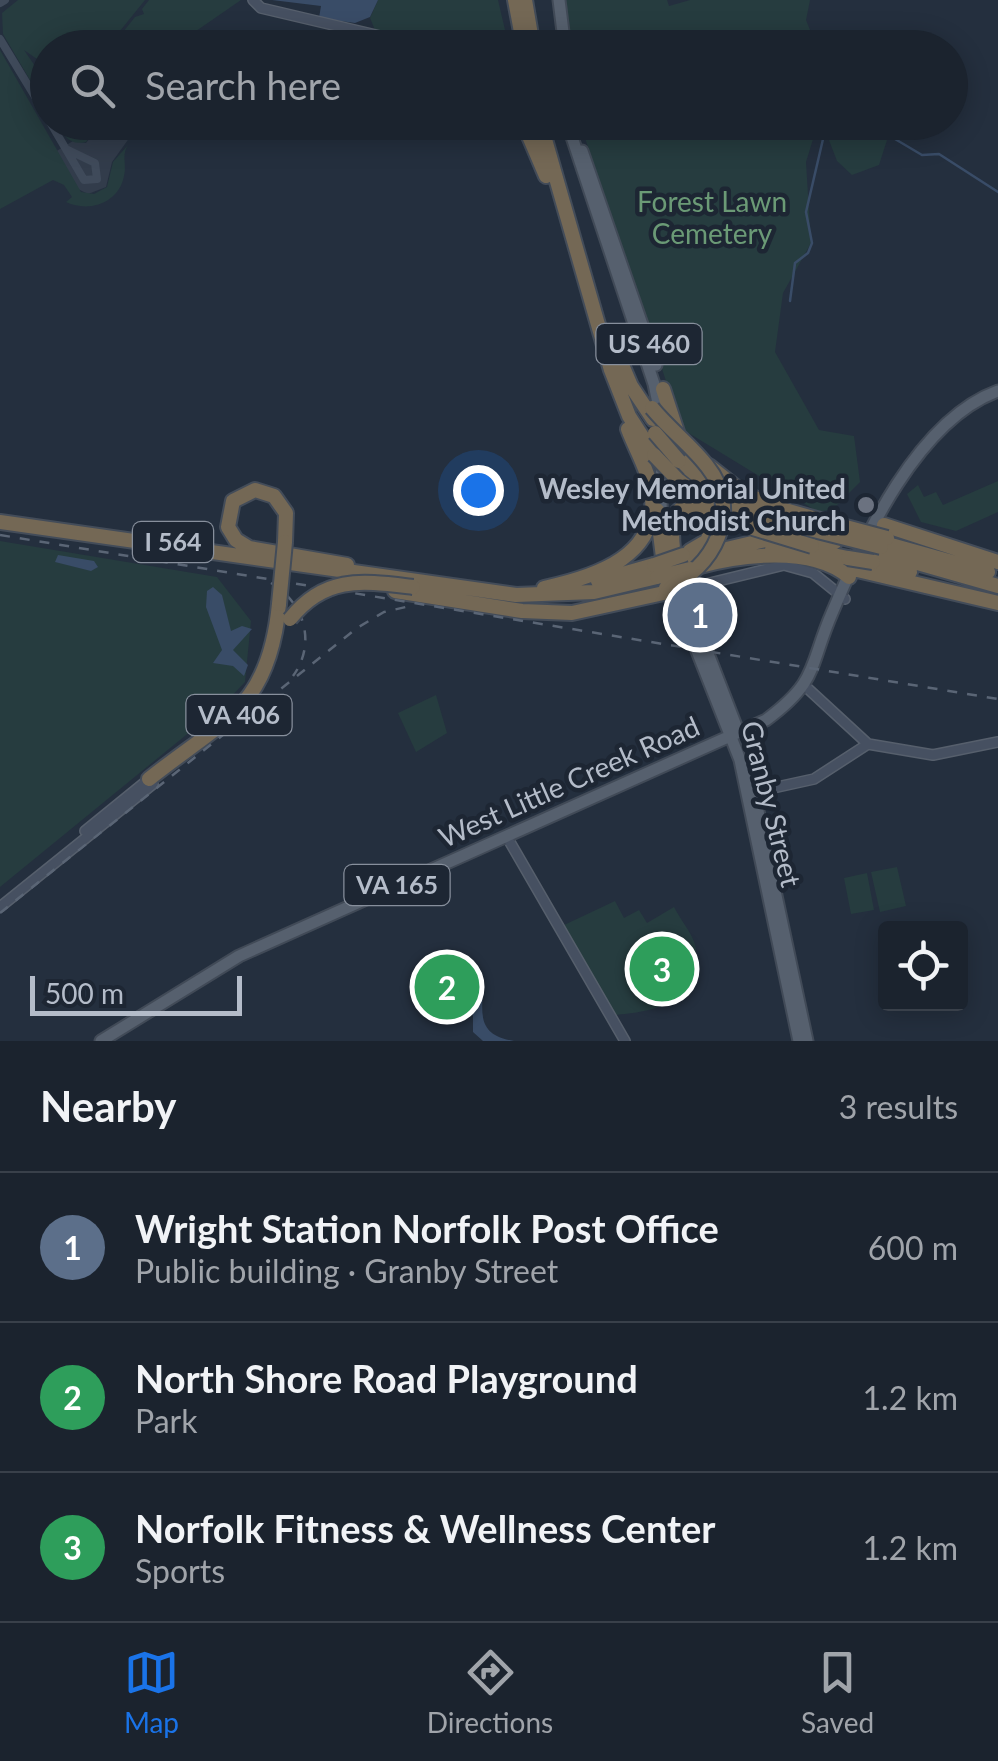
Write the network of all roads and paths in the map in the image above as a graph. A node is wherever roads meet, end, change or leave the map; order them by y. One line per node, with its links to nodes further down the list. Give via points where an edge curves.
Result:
1 (515, 0): 6 (highway)
2 (526, 0): 7 (highway)
3 (554, 0): 8 (main road); 9 (main road)
4 (257, 4): 5 (street)
5 (360, 30)
6 (520, 30)
7 (530, 30)
8 (558, 30)
9 (561, 30)
10 (530, 140): 15 (highway)
11 (545, 140): 15 (highway)
12 (554, 140): 16 (highway)
13 (573, 140): 30 (main road, Granby Street / US 460, via 658,399)
14 (580, 140): 17 (main road, Granby Street / US 460)
15 (577, 256): 16 (highway)
16 (604, 326): 19 (highway); 19 (highway, via 633,399); 20 (highway, via 604,361); 23 (highway, bridge, via 622,402 654,455 714,508)
17 (663, 389): 24 (highway, via 678,434); 30 (main road, Granby Street / US 460)
18 (998, 394): 27 (main road, VA 165, via 934,441)
19 (653, 420): 21 (highway); 30 (highway, bridge, via 706,465 722,507 710,554 694,574)
20 (636, 450): 30 (highway, via 654,484); 33 (highway, via 652,495 638,544 602,573)
21 (678, 455): 23 (highway); 24 (highway)
22 (0, 520): 26 (highway, I 564); 29 (highway, I 564)
23 (757, 522): 24 (highway); 27 (highway, bridge, via 812,546)
24 (777, 522): 25 (highway); 27 (highway); 27 (highway, bridge); 30 (highway)
25 (828, 527): 27 (highway, bridge); 30 (highway, via 764,533)
26 (131, 544): 33 (highway, via 501,593); 36 (highway)
27 (868, 551): 28 (highway); 30 (highway, via 780,548); 31 (highway); 34 (main road, VA 165); 34 (main road); 35 (highway)
28 (998, 562)
29 (347, 565): 33 (highway, I 564); 43 (highway, VA 406, bridge, via 245,546 228,526 232,501 255,490 274,496 286,513 285,542 279,604 272,660 255,692)
30 (673, 574): 33 (highway); 33 (highway, via 614,589); 34 (street, via 716,580 784,565 807,570); 36 (highway); 40 (main road, Granby Street / US 460)
31 (998, 580)
32 (416, 588): 33 (highway, via 506,598); 36 (highway); 43 (highway, VA 406, bridge, via 363,580 316,593 290,619 272,675 253,702)
33 (550, 592)
34 (838, 595): 37 (main road, VA 165)
35 (998, 601)
36 (544, 611)
37 (805, 686): 38 (main road, VA 165); 42 (street)
38 (776, 712): 39 (main road); 40 (main road, VA 165)
39 (794, 713)
40 (735, 736): 44 (main road, Granby Street / US 460); 45 (main road, West Little Creek Road / VA 165)
41 (998, 742): 42 (street, via 933,756)
42 (868, 744): 44 (street, via 818,777)
43 (151, 782): 46 (street, VA 406); 47 (street, VA 406)
44 (751, 793): 50 (main road, Granby Street / US 460); 51 (main road, Granby Street / US 460)
45 (508, 837): 48 (main road, West Little Creek Road / VA 165, via 239,956); 49 (street)
46 (0, 899)
47 (0, 906)
48 (101, 1041)
49 (624, 1041)
50 (799, 1041)
51 (807, 1041)

